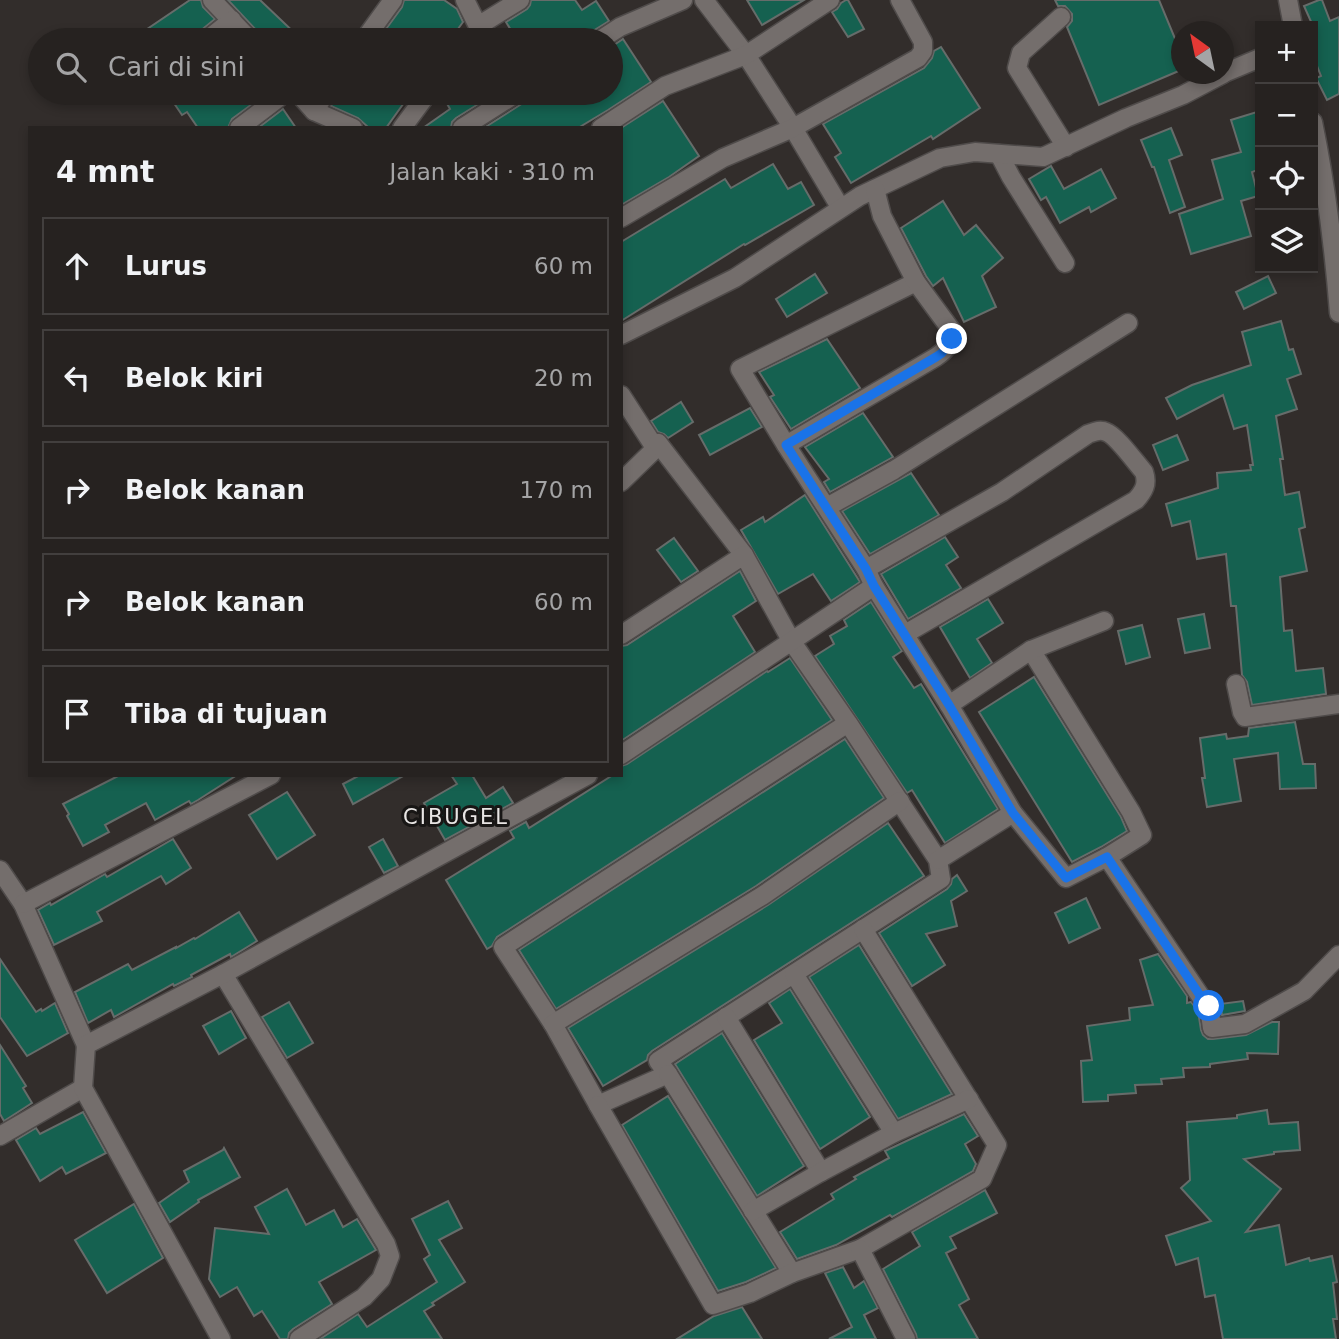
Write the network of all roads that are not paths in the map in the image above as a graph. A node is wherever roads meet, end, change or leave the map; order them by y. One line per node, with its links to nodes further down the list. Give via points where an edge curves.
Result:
1 (212, 0): 11 (street)
2 (393, 0): 15 (street)
3 (465, 0): 16 (street)
4 (520, 0): 17 (street)
5 (683, 0): 18 (street)
6 (704, 0): 19 (street)
7 (830, 0): 19 (street)
8 (900, 0): 34 (street, via 923,41 918,58)
9 (1288, 0): 12 (street)
10 (1061, 17): 35 (street, via 1021,53 1017,68)
11 (232, 20): 13 (street); 14 (street)
12 (1292, 21)
13 (222, 28)
14 (239, 28)
15 (373, 28)
16 (472, 28)
17 (480, 28)
18 (618, 28)
19 (746, 55): 33 (street, via 665,86); 34 (street)
20 (1255, 60): 21 (street)
21 (1234, 69)
22 (1204, 84): 35 (street)
23 (269, 105): 29 (street)
24 (309, 105): 28 (street)
25 (318, 105): 28 (street)
26 (419, 105): 31 (street)
27 (498, 105): 32 (street)
28 (314, 111): 30 (street)
29 (242, 126)
30 (348, 126)
31 (403, 126)
32 (464, 126)
33 (604, 126)
34 (793, 128): 39 (street); 40 (street, via 723,158)
35 (1066, 147): 37 (street, via 1043,157)
36 (1318, 147): 43 (street)
37 (999, 154): 38 (street, via 975,152 940,158); 41 (street)
38 (874, 189): 39 (street); 42 (street, via 882,216)
39 (840, 207): 45 (street, via 735,278)
40 (623, 217)
41 (1065, 263)
42 (916, 282): 48 (street, via 953,331 948,347); 48 (street, via 740,369)
43 (1339, 313)
44 (1128, 323): 50 (street)
45 (623, 334)
46 (623, 398): 47 (street, via 652,443)
47 (658, 443): 49 (street); 51 (street)
48 (786, 445): 50 (street)
49 (623, 480)
50 (827, 507): 52 (street)
51 (744, 555): 55 (street); 57 (street)
52 (866, 569): 53 (street); 56 (street, via 1002,492 1088,434 1105,431 1112,435 1144,472 1146,486 1136,500)
53 (874, 586): 56 (street); 57 (street)
54 (1104, 621): 58 (street)
55 (623, 634)
56 (905, 634): 61 (street)
57 (792, 642): 62 (street); 63 (street)
58 (1031, 650): 61 (street); 68 (street, via 1142,835)
59 (1236, 684): 60 (street, via 1245,717)
60 (1339, 704)
61 (949, 705): 67 (street)
62 (848, 723): 66 (street); 77 (street, via 503,947)
63 (623, 754)
64 (267, 777): 71 (street)
65 (584, 777): 74 (street)
66 (900, 801): 69 (street); 77 (street, via 762,895)
67 (1013, 813): 68 (street, via 1066,878); 69 (street)
68 (1107, 857): 73 (street, via 1209,1006 1212,1028 1245,1024 1304,991)
69 (938, 860): 72 (street, via 942,879)
70 (0, 870): 71 (street)
71 (23, 904): 78 (street)
72 (863, 929): 75 (street); 81 (street)
73 (1339, 955)
74 (223, 974): 78 (street); 90 (street, via 390,1256 381,1279 364,1297)
75 (793, 974): 76 (street); 83 (street)
76 (726, 1017): 79 (street, via 658,1061); 85 (street)
77 (553, 1024): 82 (street)
78 (86, 1045): 80 (street)
79 (667, 1074): 82 (street); 86 (street)
80 (83, 1088): 84 (street); 89 (street)
81 (969, 1099): 83 (street); 87 (street, via 997,1145 982,1179)
82 (598, 1105): 88 (street, via 713,1305)
83 (894, 1133): 85 (street)
84 (0, 1136)
85 (821, 1172): 86 (street)
86 (753, 1212): 88 (street)
87 (860, 1249): 88 (street); 91 (street)
88 (792, 1273)
89 (221, 1339)
90 (299, 1339)
91 (906, 1339)

